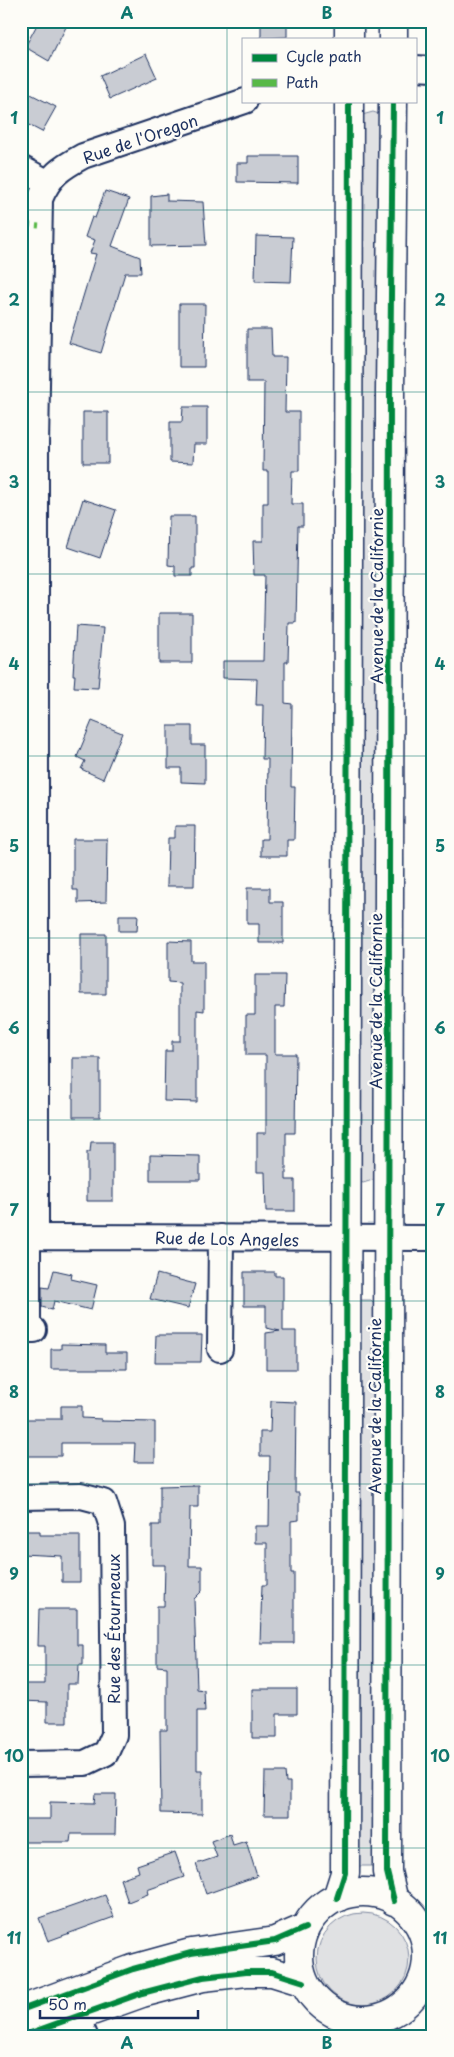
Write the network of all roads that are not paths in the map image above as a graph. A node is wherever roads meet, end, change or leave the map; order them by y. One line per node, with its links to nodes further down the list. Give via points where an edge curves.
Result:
1 (349, 21): 3 (street)
2 (393, 21): 4 (street)
3 (349, 38)
4 (393, 38)
5 (416, 68): 6 (street)
6 (433, 69)
7 (242, 102): 11 (street, Rue de l'Oregon, via 83,156 66,165)
8 (349, 102): 16 (street, Avenue de la Californie)
9 (393, 102): 14 (street, Avenue de la Californie)
10 (21, 168): 11 (street)
11 (47, 182): 12 (street, via 40,199)
12 (28, 1237): 13 (street, Rue de Los Angeles); 17 (street, via 28,1330)
13 (221, 1237): 16 (street, Rue de Los Angeles); 18 (street)
14 (388, 1238): 15 (street, Rue de Los Angeles); 16 (street, Rue de Los Angeles); 22 (street, Avenue de la Californie, via 387,1872)
15 (433, 1238)
16 (346, 1240): 21 (street, Avenue de la Californie, via 345,1873)
17 (34, 1330)
18 (220, 1349)
19 (21, 1497): 20 (street, Rue des Étourneaux, via 81,1496 104,1502 112,1527 114,1736 106,1753 85,1763)
20 (21, 1764)
21 (336, 1898): 22 (street, via 371,1892); 23 (street, via 317,1911)
22 (394, 1901): 24 (street, via 406,1908 418,1923)
23 (305, 1928): 25 (street, via 299,1946 299,1966); 28 (street, via 275,1941 191,1953 133,1969)
24 (430, 1950): 26 (street, via 422,1982)
25 (304, 1982): 28 (street, via 272,1972 203,1978 142,1993); 29 (street, via 318,2002)
26 (422, 2000): 29 (street, via 375,2020)
27 (21, 2010): 28 (street)
28 (76, 2015): 30 (street)
29 (365, 2028)
30 (22, 2036)

